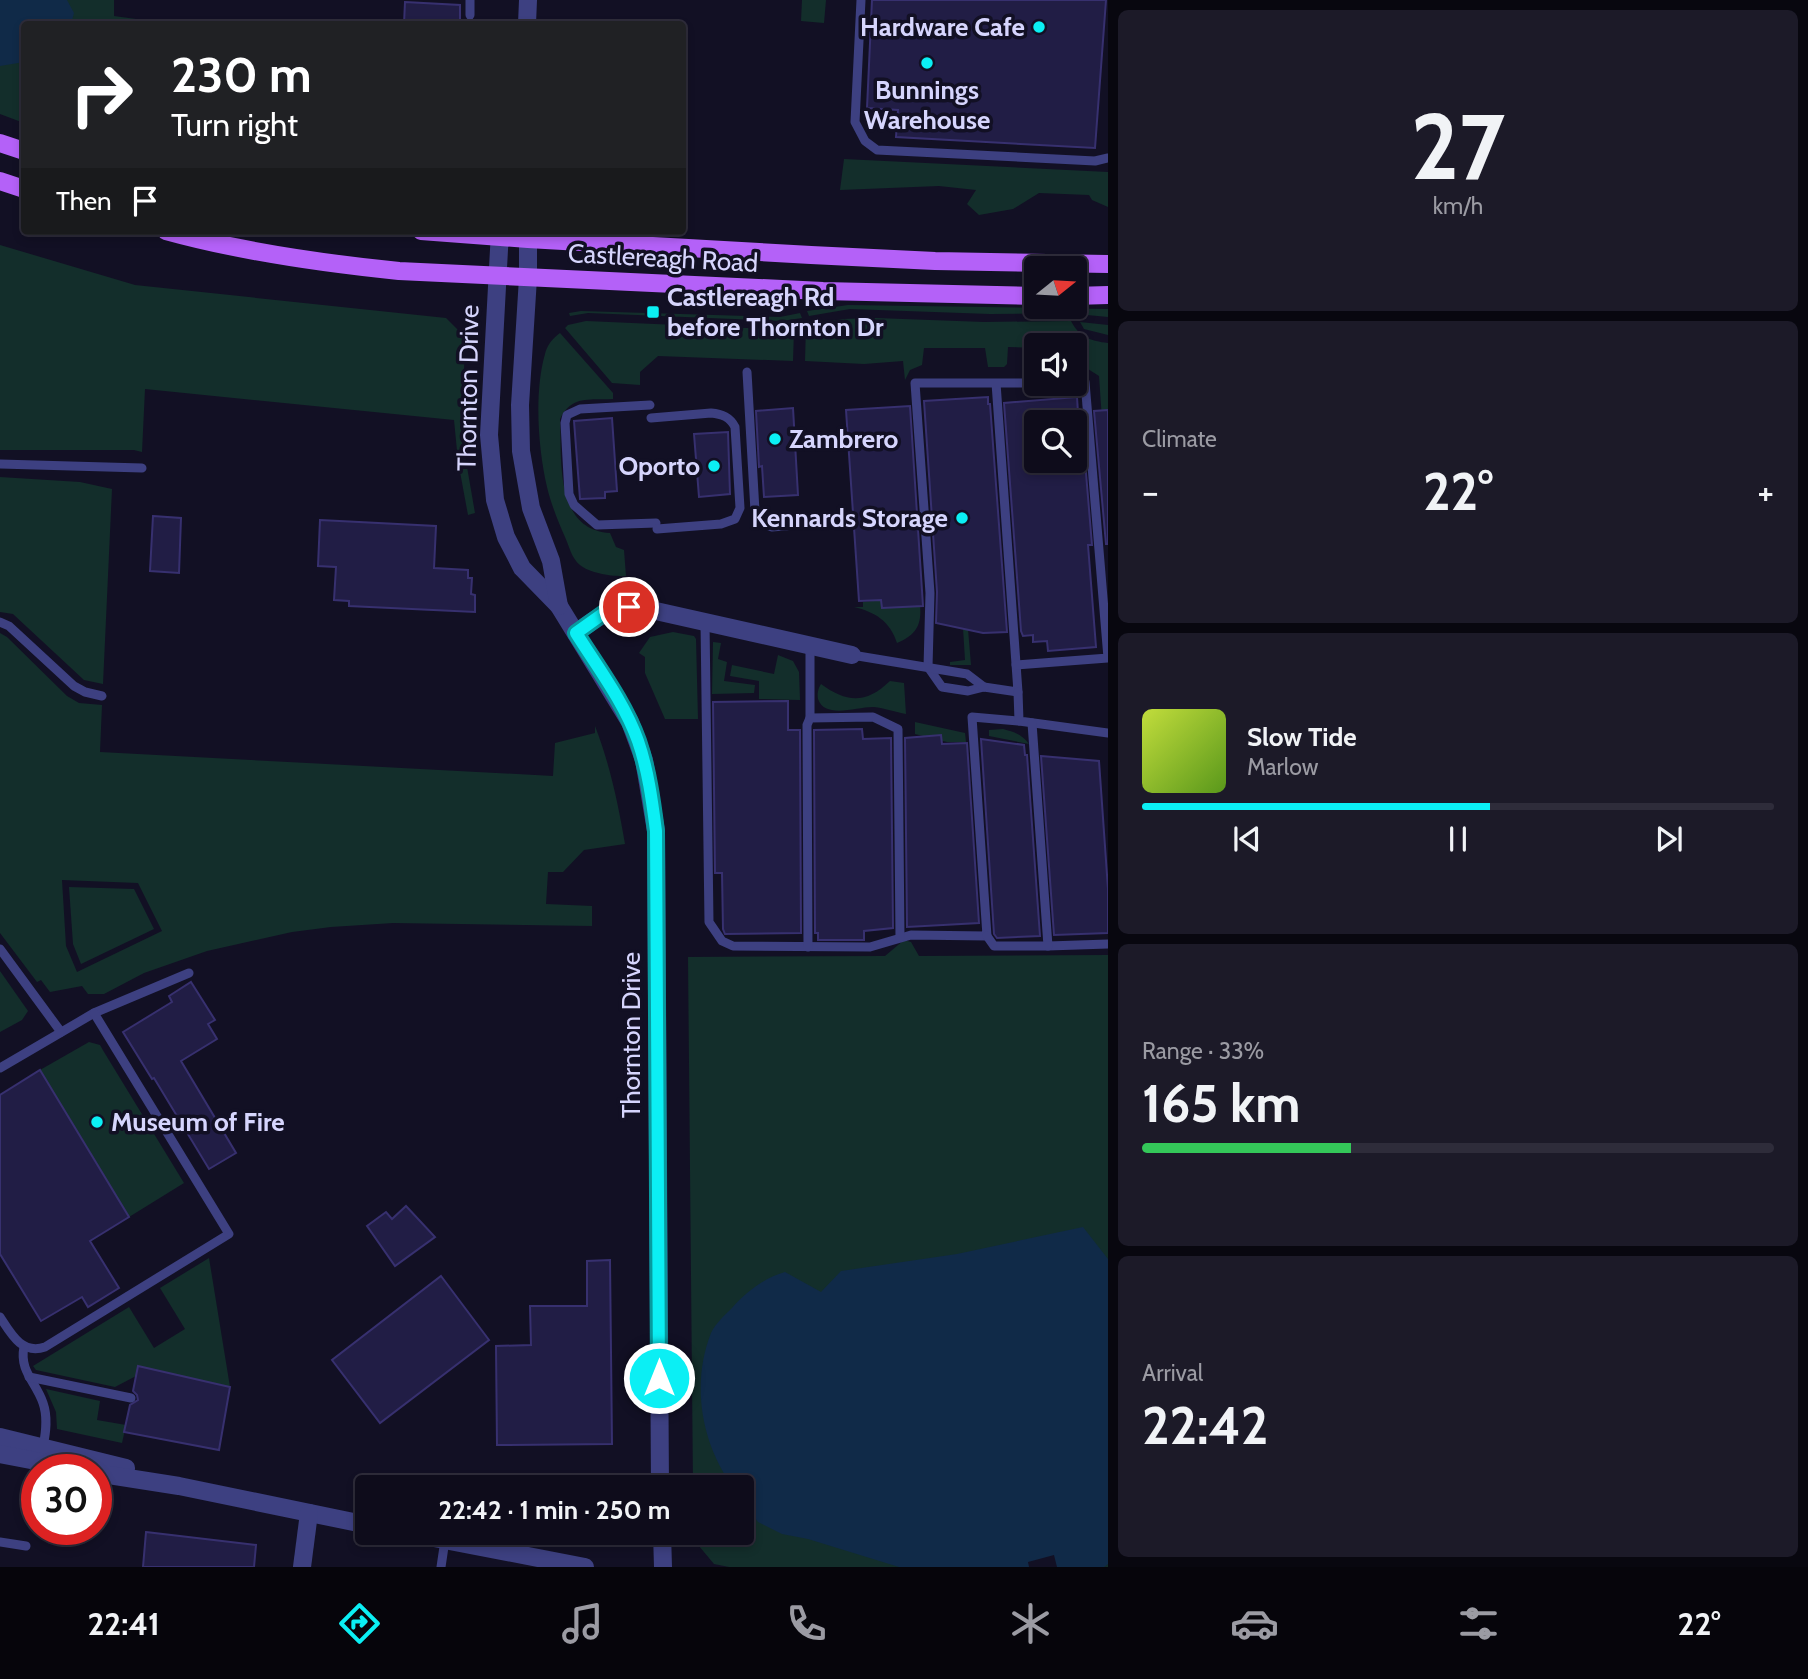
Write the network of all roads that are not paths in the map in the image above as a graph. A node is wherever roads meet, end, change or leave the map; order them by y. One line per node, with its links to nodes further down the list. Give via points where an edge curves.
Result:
1 (470, 0): 4 (lane)
2 (528, 0): 5 (street)
3 (861, 0): 8 (lane, via 855,122 864,141 877,150)
4 (470, 15)
5 (527, 21)
6 (0, 142): 7 (main road)
7 (21, 150)
8 (1108, 158)
9 (0, 181): 10 (main road)
10 (21, 188)
11 (184, 235): 15 (main road, Castlereagh Road, via 336,265)
12 (500, 235): 15 (street, Thornton Drive)
13 (528, 235): 14 (main road, Castlereagh Road, via 921,261); 16 (street, Thornton Drive)
14 (1108, 264)
15 (497, 276): 16 (main road, Castlereagh Road); 29 (street, Thornton Drive, via 489,435 495,500 522,568)
16 (528, 278): 18 (main road, Castlereagh Road); 29 (street, Thornton Drive, via 521,451 528,498 551,561)
17 (1108, 295): 19 (main road)
18 (1024, 296)
19 (1087, 296)
20 (747, 372): 28 (lane, via 755,512 772,527)
21 (996, 383): 22 (lane); 35 (lane); 36 (lane, via 915,383 930,593)
22 (1024, 383)
23 (1087, 395): 35 (lane, via 1108,658)
24 (650, 405): 25 (lane, via 575,410 566,418 573,505 592,523 609,526 721,524 734,519 740,508 735,427 730,419 719,413)
25 (651, 418)
26 (0, 464): 27 (lane)
27 (142, 468)
28 (819, 523)
29 (559, 606): 32 (street, Thornton Drive)
30 (0, 622): 39 (lane, via 74,686)
31 (705, 622): 32 (street, via 629,607 604,613); 33 (street); 48 (lane, via 709,922 722,941 733,946)
32 (576, 633): 62 (street, Thornton Drive, via 637,740 656,831)
33 (810, 646): 34 (street); 40 (lane)
34 (852, 655): 36 (lane)
35 (1016, 665): 38 (lane)
36 (928, 667): 37 (lane, via 967,674); 37 (lane, via 942,687 968,691)
37 (985, 687): 38 (lane)
38 (1018, 692): 41 (lane)
39 (102, 696)
40 (810, 718): 45 (lane, via 873,717 898,729); 48 (lane)
41 (1018, 721): 42 (lane); 44 (lane, via 972,717)
42 (1032, 723): 43 (lane); 47 (lane)
43 (1108, 733)
44 (987, 936): 45 (lane); 47 (lane, via 994,946)
45 (900, 937): 48 (lane, via 870,947)
46 (1108, 944): 47 (lane)
47 (1048, 946)
48 (808, 947)
49 (0, 949): 52 (lane)
50 (189, 973): 51 (lane)
51 (94, 1013): 52 (lane); 55 (lane, via 229,1234 45,1347)
52 (61, 1032): 53 (lane)
53 (0, 1069)
54 (0, 1317): 55 (lane)
55 (24, 1347): 56 (lane, via 24,1370)
56 (29, 1377): 57 (lane); 59 (lane, via 43,1403)
57 (131, 1398)
58 (0, 1437): 59 (street)
59 (43, 1447): 64 (street)
60 (0, 1454): 61 (street)
61 (21, 1458)
62 (660, 1475)
63 (112, 1476): 64 (street)
64 (179, 1486): 65 (street)
65 (309, 1513): 66 (street); 72 (street)
66 (355, 1522)
67 (0, 1542): 71 (lane)
68 (444, 1545): 73 (lane)
69 (471, 1545): 74 (street)
70 (662, 1545): 75 (street)
71 (26, 1546)
72 (302, 1567)
73 (441, 1567)
74 (585, 1567)
75 (663, 1567)

